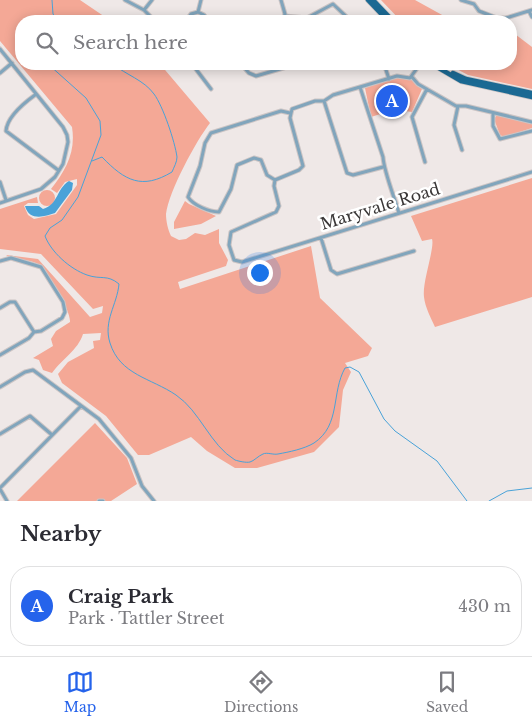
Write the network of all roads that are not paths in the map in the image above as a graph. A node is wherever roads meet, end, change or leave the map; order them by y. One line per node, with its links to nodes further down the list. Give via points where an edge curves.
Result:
1 (126, 0): 10 (street)
2 (152, 0): 10 (street)
3 (201, 0): 12 (street)
4 (281, 0): 16 (street)
5 (368, 0): 19 (main road)
6 (373, 0): 20 (main road)
7 (461, 0): 9 (street)
8 (477, 0): 9 (street)
9 (474, 4): 21 (street)
10 (144, 10): 13 (street)
11 (531, 11): 22 (street); 23 (street)
12 (198, 12): 14 (street); 15 (street)
13 (149, 15)
14 (190, 15)
15 (204, 15)
16 (285, 15)
17 (313, 15): 18 (street, via 333,4)
18 (345, 15)
19 (382, 15)
20 (387, 15)
21 (490, 15)
22 (517, 15)
23 (532, 17)
24 (0, 49): 25 (street)
25 (12, 63): 26 (street); 35 (street)
26 (15, 67)
27 (18, 70): 41 (street)
28 (197, 70): 39 (street)
29 (246, 70): 30 (street, via 256,76)
30 (276, 70)
31 (386, 70): 37 (street)
32 (416, 70): 36 (street)
33 (442, 70): 42 (main road, via 461,81)
34 (448, 70): 42 (main road, via 466,79)
35 (0, 73)
36 (412, 77): 37 (street); 40 (street)
37 (389, 78): 38 (street)
38 (360, 87): 43 (street); 51 (street, via 383,157)
39 (211, 89)
40 (427, 89): 44 (street); 50 (street, via 412,118)
41 (35, 95): 52 (street, via 68,135 63,163); 52 (street, via 20,108 6,126 6,131)
42 (532, 95)
43 (324, 101): 45 (street, via 313,101 294,108); 51 (street, via 347,173 353,176)
44 (458, 106): 46 (street); 49 (street, via 454,125)
45 (290, 113): 54 (street, via 303,166); 54 (street, via 280,111 211,133 188,197 193,203 219,212 231,189 238,165 254,158 261,160 267,175)
46 (493, 113): 47 (street); 48 (street, via 493,126 500,139)
47 (532, 122)
48 (532, 131)
49 (462, 150)
50 (425, 162)
51 (383, 167): 58 (street, via 388,172)
52 (58, 170): 56 (street, via 41,189)
53 (532, 172): 58 (street, Maryvale Road)
54 (275, 180): 59 (street, Maryvale Road, via 278,210 234,230 230,235 230,248 236,261 242,262)
55 (0, 182): 56 (street)
56 (6, 200): 57 (street)
57 (0, 203)
58 (399, 213): 59 (street, Maryvale Road)
59 (321, 238): 60 (street, via 331,270 337,274)
60 (414, 251)
61 (0, 260): 63 (street, via 9,258 40,266 63,302 64,316)
62 (0, 308): 63 (street, via 15,302)
63 (34, 332): 64 (street)
64 (0, 354)
65 (0, 387): 66 (street, via 33,370)
66 (80, 407): 68 (street); 71 (street, via 97,417 129,455 142,486)
67 (0, 434): 68 (street, via 30,416)
68 (51, 434): 69 (street)
69 (0, 489): 70 (street)
70 (7, 501)
71 (154, 501)

